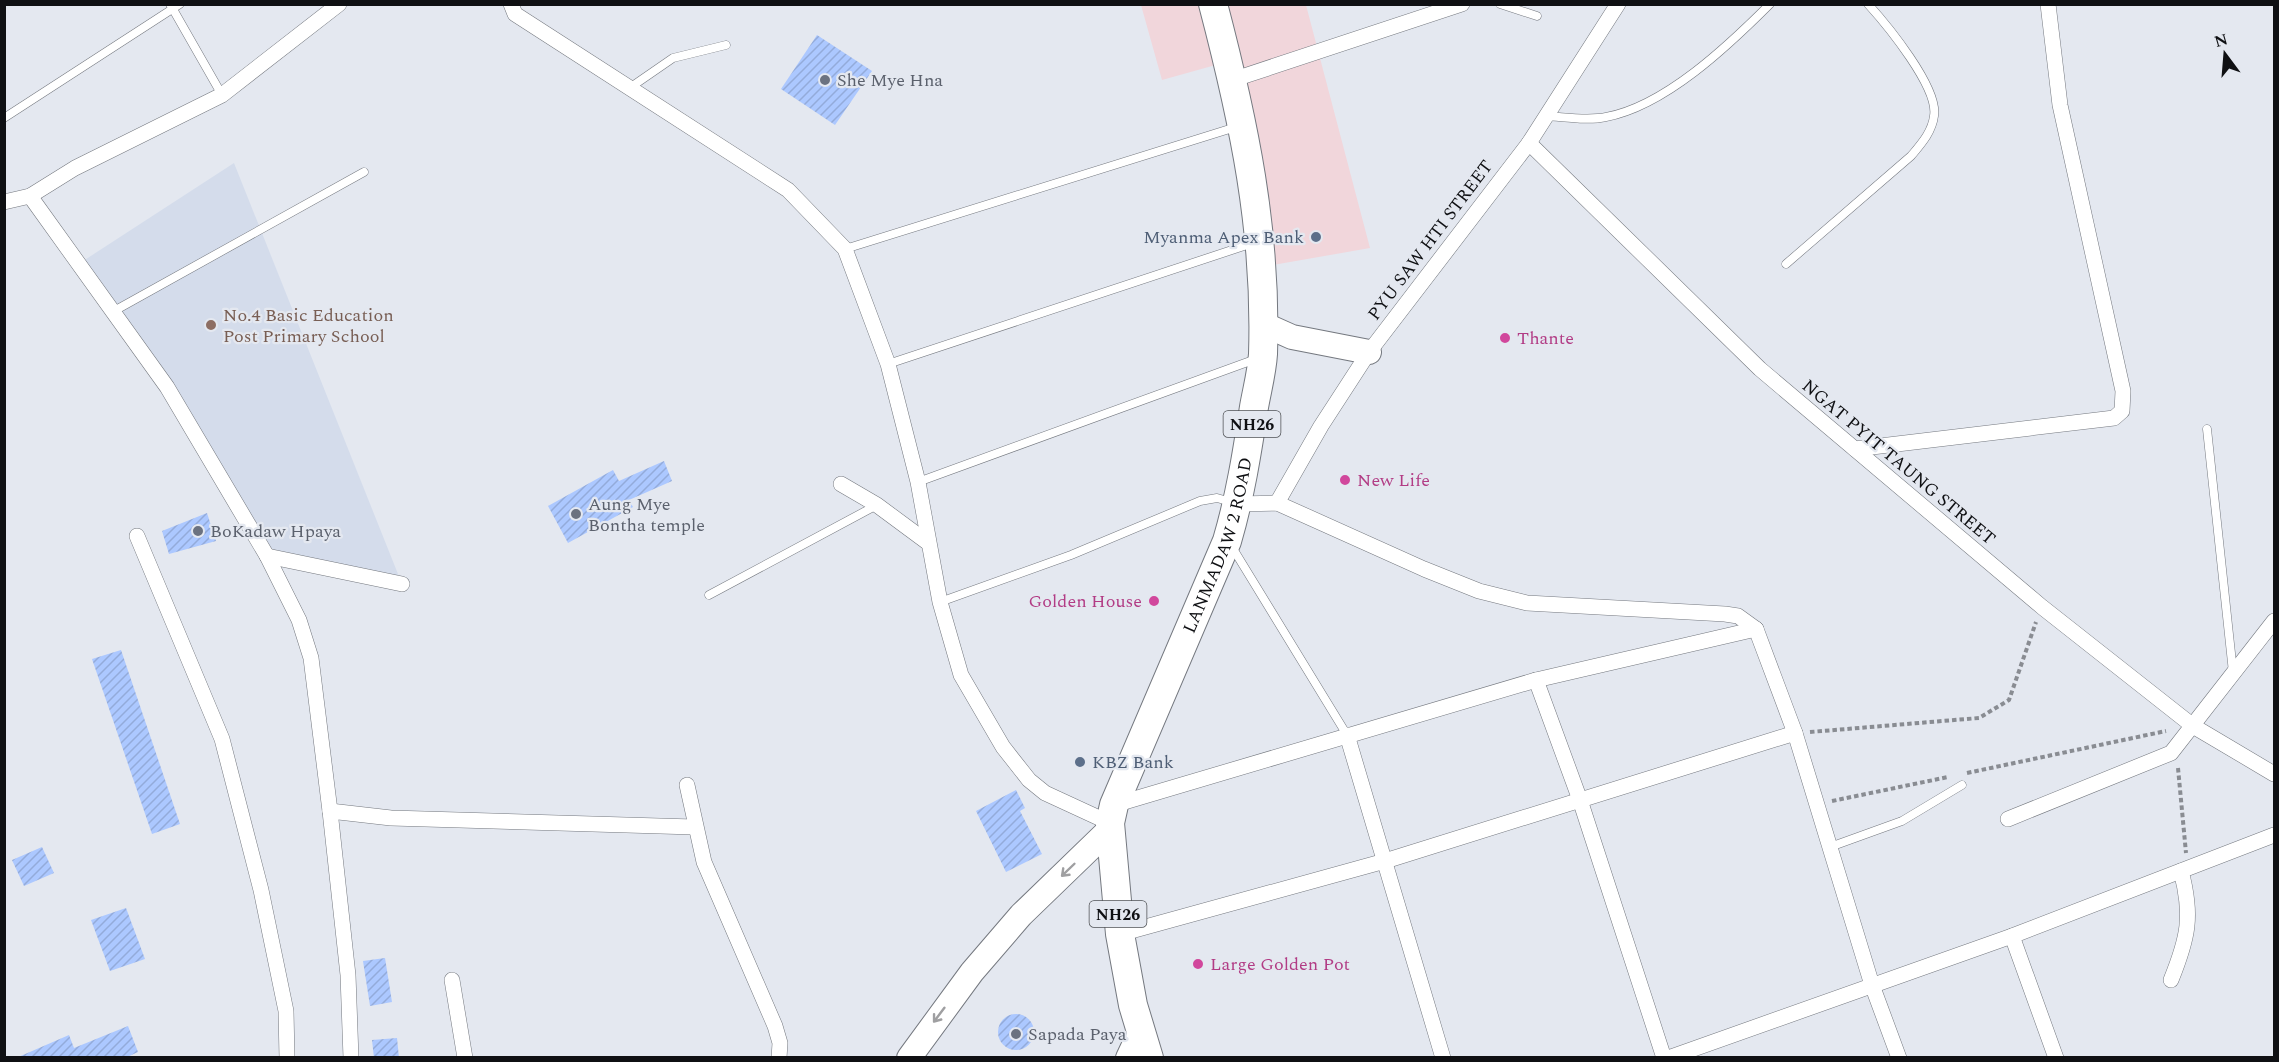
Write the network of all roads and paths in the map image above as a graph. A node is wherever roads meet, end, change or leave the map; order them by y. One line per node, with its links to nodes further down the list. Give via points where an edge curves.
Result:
1 (339, 4): 11 (street)
2 (511, 4): 15 (street, via 515,14)
3 (1213, 4): 14 (highway, LANMADAW 2 ROAD / NH26)
4 (1462, 4): 14 (street)
5 (1500, 4): 12 (lane)
6 (1618, 4): 17 (street, PYU SAW HTI STREET)
7 (1770, 4): 17 (lane, via 1733,40 1652,101 1603,118)
8 (1868, 4): 26 (lane, via 1905,50 1930,94 1935,115 1928,136 1911,156)
9 (2048, 4): 33 (street, via 2060,105 2123,391 2122,411 2114,418)
10 (175, 6): 16 (lane); 18 (lane)
11 (322, 10): 16 (street)
12 (1537, 16)
13 (726, 45): 15 (lane, via 673,58)
14 (1232, 80): 19 (highway, LANMADAW 2 ROAD / NH26)
15 (631, 87): 25 (street, via 788,190)
16 (222, 95): 22 (street, via 75,168)
17 (1546, 116): 20 (street, PYU SAW HTI STREET)
18 (4, 118)
19 (1244, 125): 24 (highway, LANMADAW 2 ROAD / NH26); 25 (lane)
20 (1529, 143): 29 (street, PYU SAW HTI STREET); 33 (street, NGAT PYIT TAUNG STREET, via 1760,369)
21 (364, 172): 27 (lane)
22 (30, 195): 23 (street); 27 (street)
23 (4, 202)
24 (1260, 241): 28 (highway, LANMADAW 2 ROAD / NH26); 31 (lane)
25 (845, 249): 31 (street)
26 (1786, 264)
27 (114, 311): 42 (street, via 167,387)
28 (1263, 324): 29 (main road, via 1292,337); 30 (highway, LANMADAW 2 ROAD / NH26)
29 (1369, 352): 36 (street, PYU SAW HTI STREET)
30 (1263, 356): 34 (lane); 37 (highway, LANMADAW 2 ROAD / NH26)
31 (888, 364): 34 (street)
32 (2207, 429): 49 (lane)
33 (1855, 449): 46 (street, NGAT PYIT TAUNG STREET)
34 (918, 482): 41 (street)
35 (841, 484): 38 (street)
36 (1277, 503): 37 (street); 48 (street, via 1479,591 1538,604 1725,614 1738,616)
37 (1238, 504): 40 (highway, LANMADAW 2 ROAD / NH26); 45 (lane, via 1217,498 1200,501 1071,555)
38 (877, 505): 41 (street); 44 (lane)
39 (138, 536): 74 (street, via 222,739 261,890 286,1011)
40 (1227, 541): 53 (lane); 61 (highway, LANMADAW 2 ROAD / NH26)
41 (927, 542): 45 (street)
42 (267, 556): 43 (street); 60 (street, via 299,620 311,658)
43 (402, 584)
44 (709, 595)
45 (940, 602): 61 (street, via 961,675 1003,747 1029,780 1045,793)
46 (2042, 608): 51 (street, NGAT PYIT TAUNG STREET); 52 (path, via 2009,700 1979,718)
47 (2274, 621): 49 (street)
48 (1756, 629): 50 (street); 52 (street)
49 (2233, 672): 51 (street)
50 (1536, 680): 53 (street); 58 (street)
51 (2193, 726): 54 (street); 55 (street, NGAT PYIT TAUNG STREET); 59 (path)
52 (1795, 733): 58 (street); 59 (street)
53 (1347, 735): 61 (street); 66 (street)
54 (2171, 753): 62 (street); 67 (path, via 2178,766)
55 (2274, 774)
56 (687, 785): 63 (street)
57 (1962, 785): 65 (lane, via 1902,821)
58 (1580, 800): 66 (street); 80 (street)
59 (1817, 804): 65 (street)
60 (330, 811): 63 (street, via 391,818); 75 (street, via 348,975)
61 (1111, 819): 68 (highway, NH26); 78 (main road, one-way to 78, via 972,972)
62 (2008, 819)
63 (694, 827): 77 (street, via 704,862 775,1026)
64 (2274, 835): 67 (street)
65 (1830, 847): 72 (street)
66 (1385, 861): 68 (street); 79 (street)
67 (2184, 870): 69 (street); 71 (street, via 2189,929)
68 (1120, 934): 73 (highway, NH26)
69 (2012, 936): 72 (street); 82 (street)
70 (452, 980): 76 (street)
71 (2171, 980)
72 (1872, 985): 80 (street); 81 (street)
73 (1137, 1054)
74 (287, 1058)
75 (351, 1058)
76 (465, 1058)
77 (779, 1058)
78 (909, 1058)
79 (1443, 1058)
80 (1666, 1058)
81 (1899, 1058)
82 (2056, 1058)

